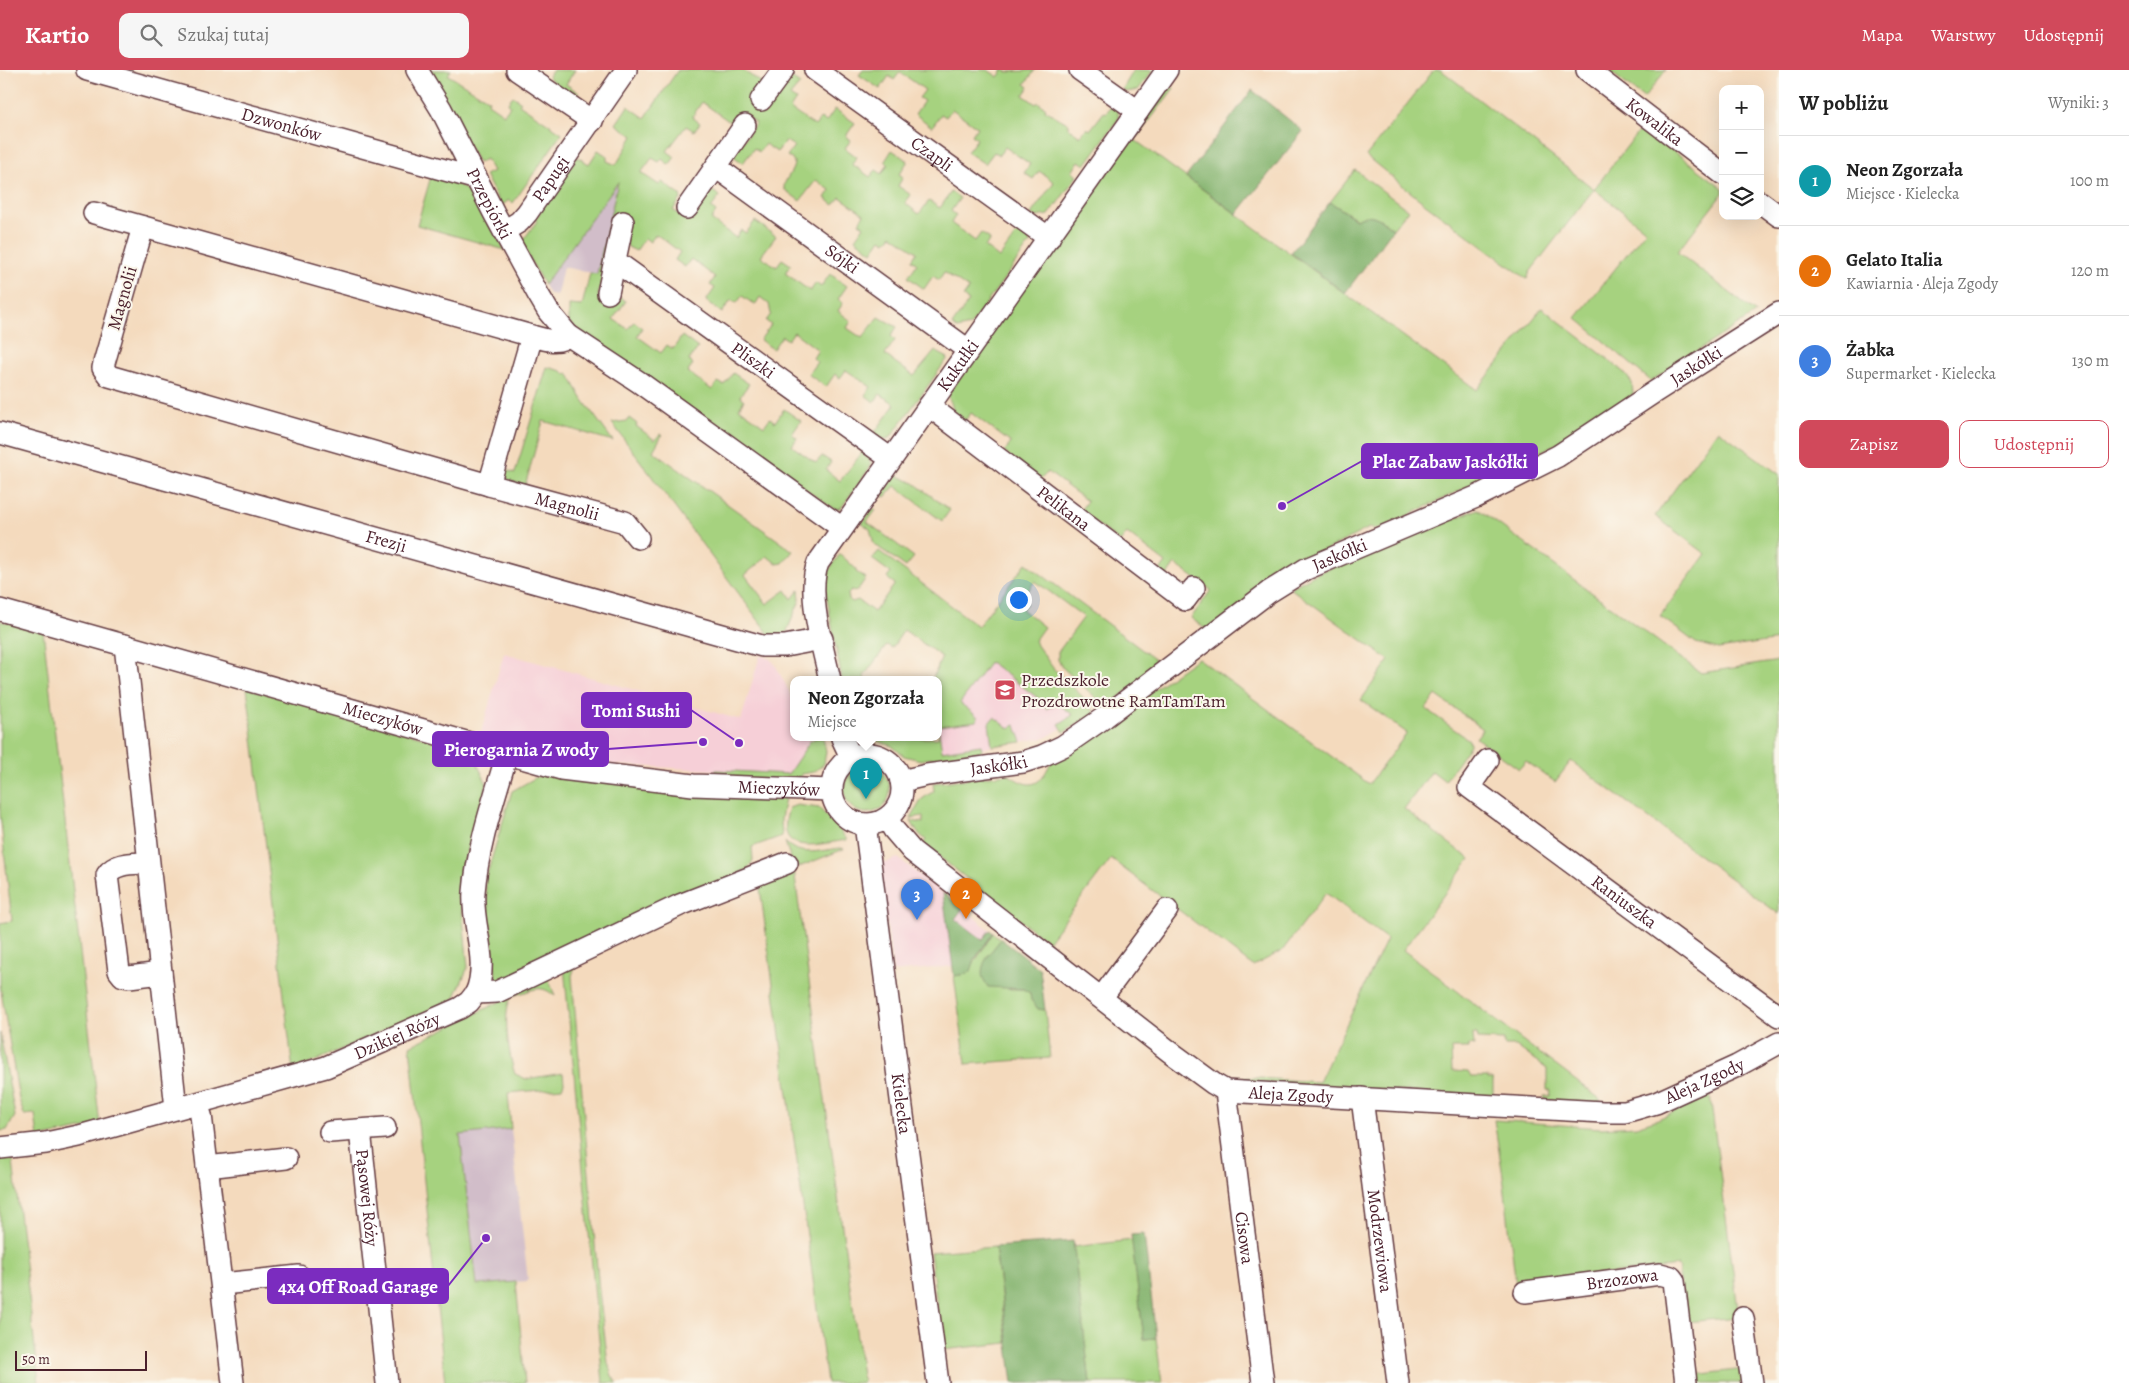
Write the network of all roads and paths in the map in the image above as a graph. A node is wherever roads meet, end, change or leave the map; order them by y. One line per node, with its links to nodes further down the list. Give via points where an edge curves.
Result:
1 (87, 70): 16 (street, Dzwonków)
2 (417, 70): 16 (street, Przepiórki)
3 (517, 70): 12 (street)
4 (626, 70): 12 (street, Papugi)
5 (783, 70): 10 (street)
6 (815, 70): 24 (street, Czapli)
7 (1080, 70): 11 (street)
8 (1167, 70): 11 (street, Kukułki)
9 (1587, 70): 15 (street, Kowalika)
10 (761, 100)
11 (1138, 111): 24 (street, Kukułki)
12 (592, 121): 23 (street, Papugi, via 527,213)
13 (745, 125): 14 (street)
14 (716, 167): 18 (street); 30 (street, Sójki)
15 (1719, 171)
16 (477, 179): 23 (street, Przepiórki)
17 (1764, 205): 20 (street)
18 (687, 208)
19 (94, 213): 22 (street)
20 (1779, 216)
21 (623, 222): 25 (street)
22 (143, 227): 29 (street); 34 (street, Magnolii, via 104,362 103,368 109,376)
23 (504, 231): 28 (street, Przepiórki, via 548,311)
24 (1048, 238): 30 (street, Kukułki)
25 (615, 261): 26 (street); 33 (street, Pliszki)
26 (608, 293)
27 (1779, 313): 46 (street, Jaskółki, via 1652,392 1558,456 1476,497 1306,569 1269,592 1105,717 1056,750 1023,762)
28 (568, 335): 29 (street, via 561,340); 35 (street, Przepiórki)
29 (539, 338): 34 (street)
30 (968, 350): 31 (street, Kukułki)
31 (929, 406): 33 (street, Kukułki); 37 (street, Pelikana, via 1185,600)
32 (0, 433): 39 (street, Frezji, via 762,646)
33 (890, 460): 35 (street, Kukułki)
34 (489, 485): 36 (street, Magnolii, via 626,522)
35 (842, 528): 39 (street, Kukułki, via 814,572 813,589)
36 (638, 538)
37 (1194, 588)
38 (0, 610): 40 (street, Mieczyków)
39 (822, 639): 41 (street, Kukułki)
40 (125, 645): 43 (street, Mieczyków); 51 (street)
41 (829, 676)
42 (843, 741): 44 (street)
43 (507, 754): 47 (street, Mieczyków, via 561,769 643,780); 54 (street, via 480,844 477,865 474,895 482,966)
44 (851, 757): 46 (street, via 867,754 882,757 893,765); 47 (street, via 838,768)
45 (1488, 760): 56 (street, Raniuszka, via 1469,787)
46 (901, 781): 48 (street, via 901,798)
47 (831, 790): 49 (street, via 842,815)
48 (888, 818): 49 (street); 55 (street, Aleja Zgody, via 908,848)
49 (865, 824): 74 (street, Kielecka)
50 (776, 861): 54 (street, via 497,992)
51 (148, 863): 53 (street); 53 (street, via 117,866 107,876 119,971 129,977)
52 (1167, 910): 55 (street)
53 (161, 973): 60 (street)
54 (476, 993): 60 (street, Dzikiej Róży, via 460,1008 326,1067)
55 (1102, 997): 58 (street, Aleja Zgody)
56 (1779, 1016)
57 (1779, 1042): 59 (street, Aleja Zgody, via 1676,1095 1625,1112)
58 (1226, 1091): 59 (street, Aleja Zgody); 75 (street, Cisowa)
59 (1362, 1098): 76 (street, Modrzewiowa)
60 (176, 1108): 65 (street, Dzikiej Róży, via 79,1136)
61 (201, 1115): 67 (street)
62 (385, 1128): 63 (street, Pąsowej Róży)
63 (360, 1130): 64 (street, Pąsowej Róży); 73 (street, Pąsowej Róży)
64 (330, 1132)
65 (0, 1148)
66 (286, 1158): 67 (street)
67 (207, 1167): 69 (street)
68 (299, 1276): 69 (street)
69 (222, 1284): 72 (street)
70 (1525, 1292): 77 (street, Brzozowa, via 1660,1274 1671,1277)
71 (1743, 1318): 78 (street)
72 (233, 1383)
73 (387, 1383)
74 (938, 1383)
75 (1263, 1383)
76 (1398, 1383)
77 (1686, 1383)
78 (1752, 1383)

